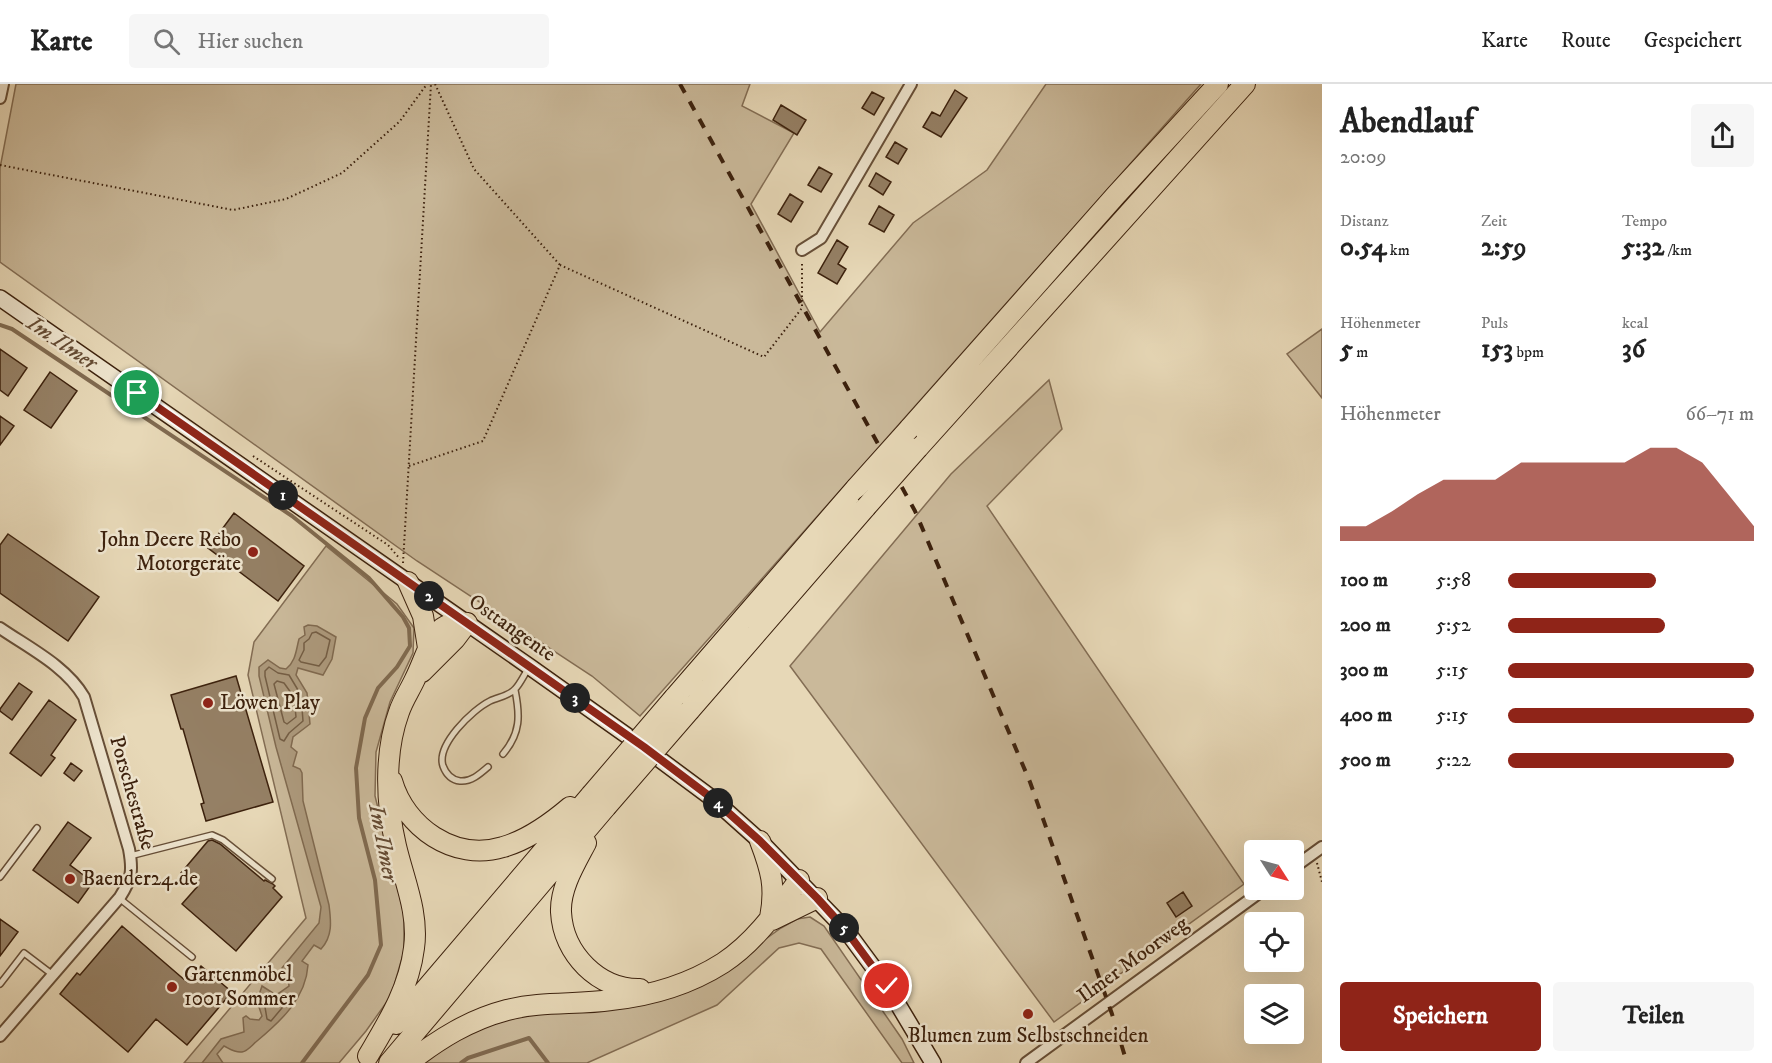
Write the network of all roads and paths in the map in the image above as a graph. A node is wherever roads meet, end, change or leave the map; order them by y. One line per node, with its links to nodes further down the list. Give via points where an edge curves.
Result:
1 (3, 84): 7 (street)
2 (427, 84): 8 (path, via 400,121 342,173 286,199 233,210)
3 (433, 84): 10 (path, via 474,169); 12 (path)
4 (911, 84): 9 (street, via 821,238)
5 (1218, 84): 23 (highway, bridge, via 856,488 639,737)
6 (1245, 84): 23 (highway, bridge, via 918,448 690,710)
7 (0, 98)
8 (0, 165)
9 (802, 250): 10 (path, via 802,308 764,357)
10 (560, 265): 12 (path, via 483,441)
11 (0, 298): 13 (main road, Osttangente)
12 (409, 466): 13 (path)
13 (405, 572): 14 (main road, Osttangente); 16 (highway, via 423,616)
14 (467, 623): 16 (highway, via 442,627); 17 (main road, Osttangente); 18 (highway)
15 (0, 628): 27 (street, Porschestraße, via 65,674 84,697)
16 (428, 648): 18 (highway)
17 (530, 667): 19 (lane); 25 (main road, Osttangente, via 681,775)
18 (416, 678): 22 (highway, via 396,721)
19 (515, 690): 20 (lane, via 519,709 517,729); 21 (lane, via 491,700 471,715 447,743 443,754 444,770 454,780 472,779)
20 (502, 754)
21 (488, 767)
22 (389, 773): 23 (highway, via 400,801 424,831 451,846 475,850 488,851 524,839); 43 (highway, via 390,816 412,901 414,948 398,1005)
23 (594, 798): 41 (highway, via 561,911 570,946 580,961 606,982 631,989); 43 (highway); 44 (highway)
24 (37, 828): 30 (lane)
25 (760, 841): 32 (main road, Osttangente); 37 (highway, via 773,881)
26 (1322, 846): 28 (street)
27 (130, 856): 31 (lane, via 212,835); 34 (street, Porschestraße, via 133,868)
28 (1304, 860)
29 (1317, 863): 33 (path)
30 (0, 877)
31 (272, 879)
32 (799, 880): 35 (main road, Osttangente); 37 (highway)
33 (1322, 882)
34 (119, 898): 38 (lane); 39 (street, Porschestraße)
35 (817, 898): 37 (highway); 46 (main road, Osttangente, via 866,957)
36 (1249, 900): 47 (street, Ilmer Moorweg)
37 (769, 921): 41 (highway, via 723,963)
38 (192, 957)
39 (53, 975): 40 (lane, via 24,952); 42 (street, Porschestraße)
40 (0, 984)
41 (675, 985): 45 (highway, via 611,1000 509,1009 453,1031)
42 (0, 1036)
43 (366, 1060)
44 (388, 1063)
45 (408, 1063)
46 (933, 1063)
47 (1026, 1063)

